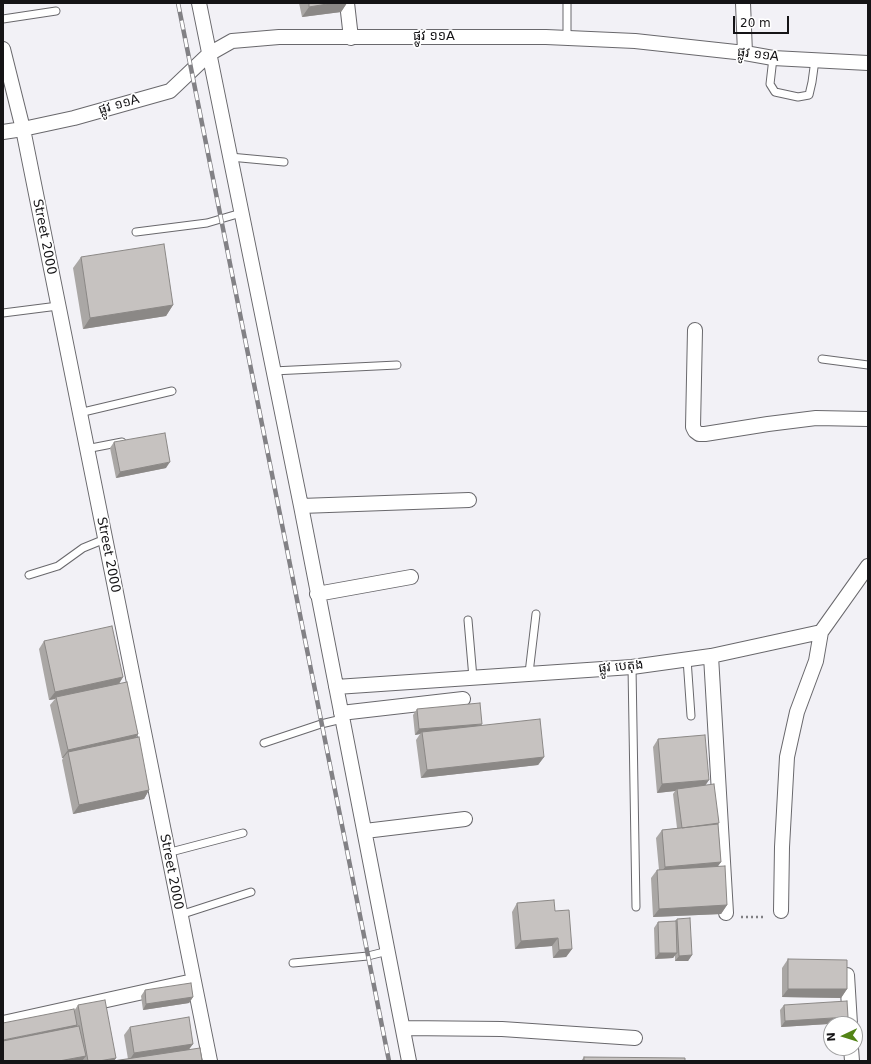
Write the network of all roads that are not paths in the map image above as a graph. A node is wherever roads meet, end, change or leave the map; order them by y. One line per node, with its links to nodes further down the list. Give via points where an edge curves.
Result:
1 (199, 3): 11 (street)
2 (347, 3): 7 (street)
3 (567, 3): 8 (lane)
4 (743, 3): 10 (street)
5 (56, 11): 6 (lane)
6 (3, 19)
7 (352, 38): 8 (street, ផ្លូវ ១១A); 11 (street, ផ្លូវ ១១A, via 279,37 232,41)
8 (567, 38): 10 (street, ផ្លូវ ១១A, via 635,41)
9 (3, 49): 15 (street, Street 2000)
10 (745, 53): 12 (street, ផ្លូវ ១១A)
11 (209, 54): 15 (street, ផ្លូវ ១១A, via 170,91 74,118); 17 (street)
12 (773, 58): 13 (street, ផ្លូវ ១១A); 13 (lane, via 770,84 775,92 798,97 809,95)
13 (815, 60): 14 (street, ផ្លូវ ១១A)
14 (868, 63)
15 (23, 129): 16 (street, ផ្លូវ ១១A); 21 (street, Street 2000)
16 (3, 132)
17 (230, 156): 18 (lane); 19 (street)
18 (284, 162)
19 (241, 213): 20 (lane, via 207,223); 27 (street)
20 (136, 232)
21 (58, 306): 22 (lane); 29 (street, Street 2000)
22 (3, 313)
23 (695, 330): 30 (street, via 693,427 699,434 816,418)
24 (822, 359): 25 (lane)
25 (868, 365)
26 (396, 366): 27 (lane)
27 (273, 371): 34 (street)
28 (172, 391): 29 (lane)
29 (79, 413): 32 (street, Street 2000)
30 (868, 419)
31 (133, 440): 32 (lane)
32 (86, 448): 35 (street, Street 2000)
33 (469, 500): 34 (street)
34 (301, 506): 39 (street)
35 (105, 539): 37 (lane, via 83,548 58,566); 56 (street, Street 2000)
36 (868, 566): 42 (street)
37 (29, 575)
38 (411, 577): 39 (street)
39 (317, 594): 48 (street)
40 (536, 614): 46 (lane)
41 (468, 620): 47 (lane)
42 (821, 632): 43 (street, ផ្លូវ បេតុង); 59 (street, via 816,661 797,712 787,757)
43 (711, 656): 44 (street, ផ្លូវ បេតុង); 60 (street)
44 (688, 659): 45 (street, ផ្លូវ បេតុង); 51 (lane)
45 (632, 667): 46 (street, ផ្លូវ បេតុង); 58 (lane)
46 (530, 673): 47 (street, ផ្លូវ បេតុង)
47 (473, 678): 48 (street, ផ្លូវ បេតុង)
48 (336, 687): 50 (street)
49 (463, 699): 50 (street)
50 (342, 716): 52 (lane); 54 (street)
51 (691, 716)
52 (264, 743)
53 (465, 818): 54 (street)
54 (365, 831): 62 (street)
55 (242, 833): 56 (lane)
56 (167, 853): 61 (street, Street 2000)
57 (251, 892): 61 (lane)
58 (636, 907)
59 (781, 911)
60 (726, 913)
61 (180, 915): 65 (street, Street 2000)
62 (388, 951): 63 (lane, via 368,956); 68 (street)
63 (293, 963)
64 (847, 975): 66 (street)
65 (193, 981): 67 (street); 70 (street, Street 2000)
66 (850, 1016)
67 (3, 1023)
68 (403, 1028): 69 (street, via 502,1028); 71 (street)
69 (635, 1038)
70 (210, 1061)
71 (410, 1061)

